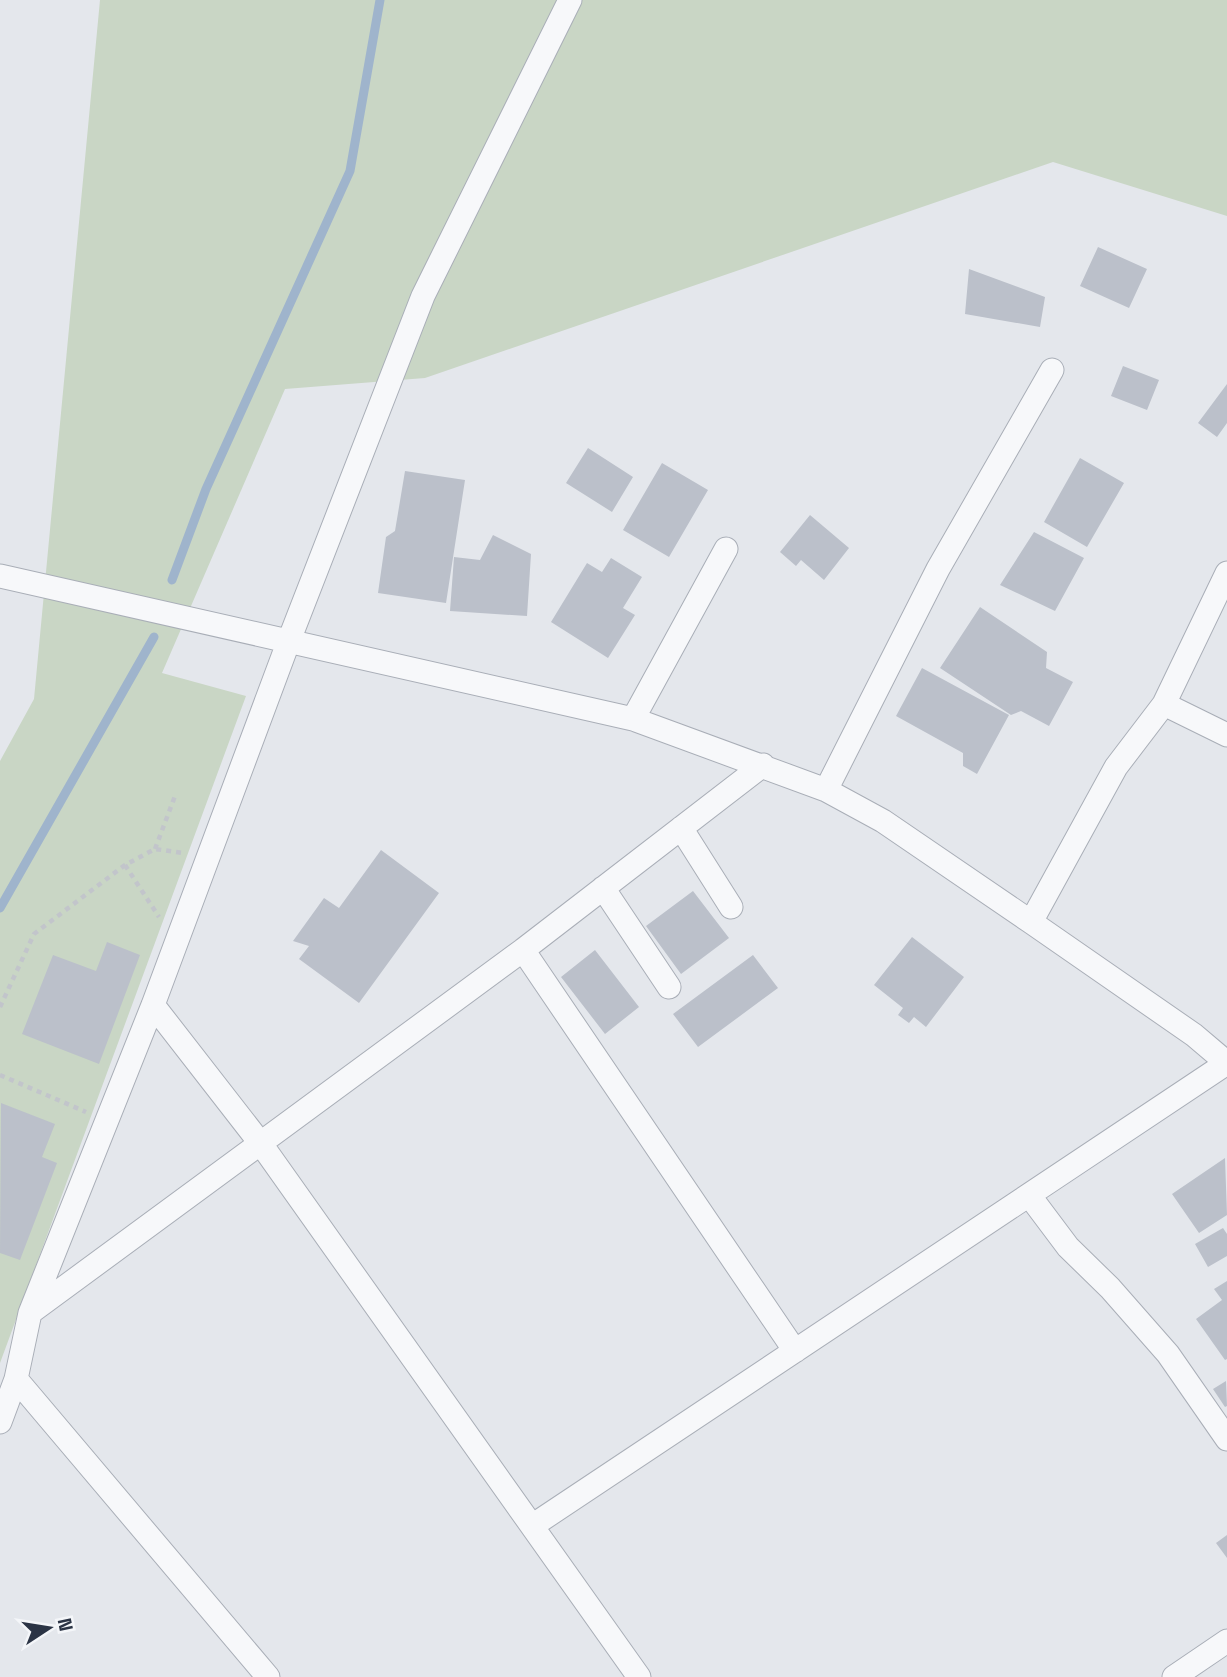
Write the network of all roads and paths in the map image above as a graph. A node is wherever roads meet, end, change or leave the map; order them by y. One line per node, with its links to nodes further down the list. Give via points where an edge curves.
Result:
1 (570, 0): 6 (street, via 423,296)
2 (1052, 370): 11 (street, via 938,569)
3 (726, 549): 8 (street)
4 (1227, 573): 7 (street)
5 (0, 576): 6 (street)
6 (288, 643): 8 (street); 15 (street)
7 (1164, 704): 9 (street); 18 (street, via 1116,767)
8 (633, 719): 10 (street)
9 (1227, 735)
10 (762, 765): 11 (street); 13 (street)
11 (827, 790): 18 (street, via 883,821)
12 (175, 796): 14 (path)
13 (681, 828): 16 (street); 17 (street)
14 (155, 849): 15 (path); 22 (path, via 125,865 34,934)
15 (207, 861): 21 (street)
16 (603, 888): 19 (street); 20 (street)
17 (731, 907)
18 (1031, 922): 26 (street, via 1227,1063)
19 (523, 950): 25 (street); 28 (street)
20 (669, 987)
21 (153, 1005): 25 (street); 27 (street)
22 (0, 1007)
23 (0, 1075): 24 (path)
24 (87, 1112)
25 (261, 1144): 27 (street); 32 (street)
26 (1029, 1195): 28 (street); 31 (street, via 1068,1247 1168,1354)
27 (30, 1313): 29 (street)
28 (795, 1351): 32 (street)
29 (16, 1380): 30 (street); 34 (street)
30 (0, 1422)
31 (1227, 1439)
32 (532, 1526): 35 (street)
33 (1227, 1641): 36 (street)
34 (268, 1677)
35 (639, 1677)
36 (1174, 1677)

